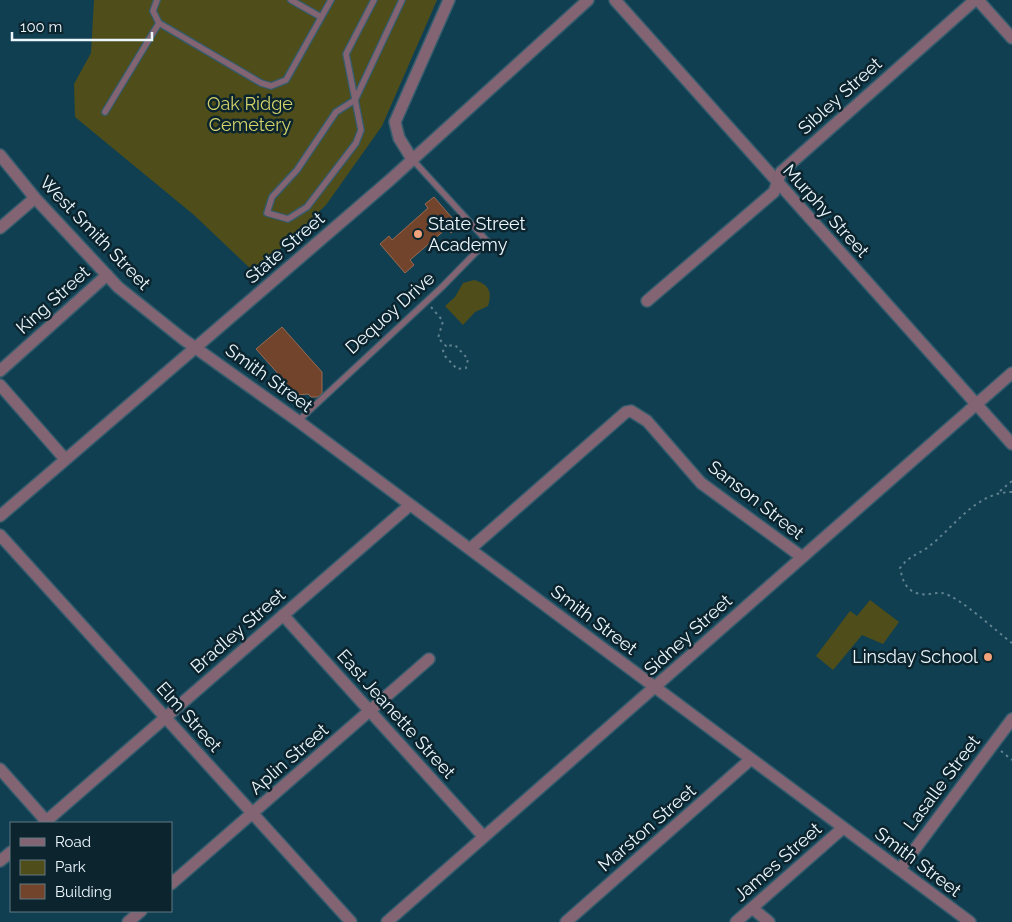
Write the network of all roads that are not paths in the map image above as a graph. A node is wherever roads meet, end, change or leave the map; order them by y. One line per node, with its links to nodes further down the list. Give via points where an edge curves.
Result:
1 (157, 0): 11 (lane, via 153,11)
2 (291, 0): 10 (lane)
3 (331, 0): 10 (lane)
4 (374, 0): 13 (lane, via 346,54)
5 (402, 0): 13 (lane)
6 (449, 0): 16 (street, via 395,122 399,138)
7 (588, 0): 16 (street, State Street)
8 (615, 0): 17 (street, Murphy Street)
9 (976, 0): 12 (street); 17 (street, Sibley Street, via 781,172)
10 (321, 17): 11 (lane, via 286,80 271,86 261,84)
11 (159, 23): 14 (lane)
12 (1012, 38)
13 (355, 100): 13 (lane, via 336,112 297,170 272,197 267,213 288,219 307,207 356,143 362,130)
14 (105, 112)
15 (0, 155): 18 (street, West Smith Street)
16 (412, 159): 22 (street, State Street); 27 (lane, Dequoy Drive, via 487,242)
17 (776, 182): 21 (street, Sibley Street, via 774,192); 26 (street, Murphy Street)
18 (35, 198): 19 (street); 20 (street, West Smith Street)
19 (0, 228)
20 (107, 275): 22 (street, West Smith Street); 23 (street, King Street)
21 (647, 301)
22 (196, 347): 27 (street, Smith Street); 29 (street, State Street)
23 (0, 371)
24 (1012, 373): 26 (street, Sidney Street)
25 (0, 386): 29 (street)
26 (977, 404): 28 (street, Murphy Street); 34 (street, Sidney Street)
27 (298, 421): 30 (street, Smith Street)
28 (1012, 444)
29 (65, 459): 31 (street, State Street)
30 (410, 505): 33 (street, Smith Street); 35 (street, Bradley Street)
31 (0, 516)
32 (0, 535): 39 (street, Elm Street)
33 (470, 549): 34 (street, Sanson Street, via 631,411 647,420 712,492); 37 (street, Smith Street)
34 (802, 557): 37 (street, Sidney Street)
35 (283, 615): 38 (street, East Jeanette Street); 39 (street, Bradley Street)
36 (429, 659): 38 (street, Aplin Street)
37 (655, 688): 41 (street, Smith Street); 47 (street, Sidney Street)
38 (370, 712): 43 (street, Aplin Street); 47 (street, East Jeanette Street)
39 (166, 718): 43 (street, Elm Street); 45 (street, Bradley Street)
40 (1012, 719): 50 (street, Lasalle Street)
41 (751, 759): 46 (street, Smith Street); 55 (street, Marston Street)
42 (0, 769): 44 (street)
43 (253, 813): 51 (street, Aplin Street); 53 (street, Elm Street)
44 (45, 822)
45 (47, 822)
46 (843, 828): 50 (street, Smith Street); 52 (street, James Street)
47 (483, 836): 54 (street, Sidney Street)
48 (10, 853): 49 (street)
49 (0, 861)
50 (900, 869): 58 (street, Smith Street)
51 (172, 883)
52 (752, 908): 56 (street, James Street); 57 (street)
53 (351, 922)
54 (387, 922)
55 (566, 922)
56 (736, 922)
57 (769, 922)
58 (970, 922)

